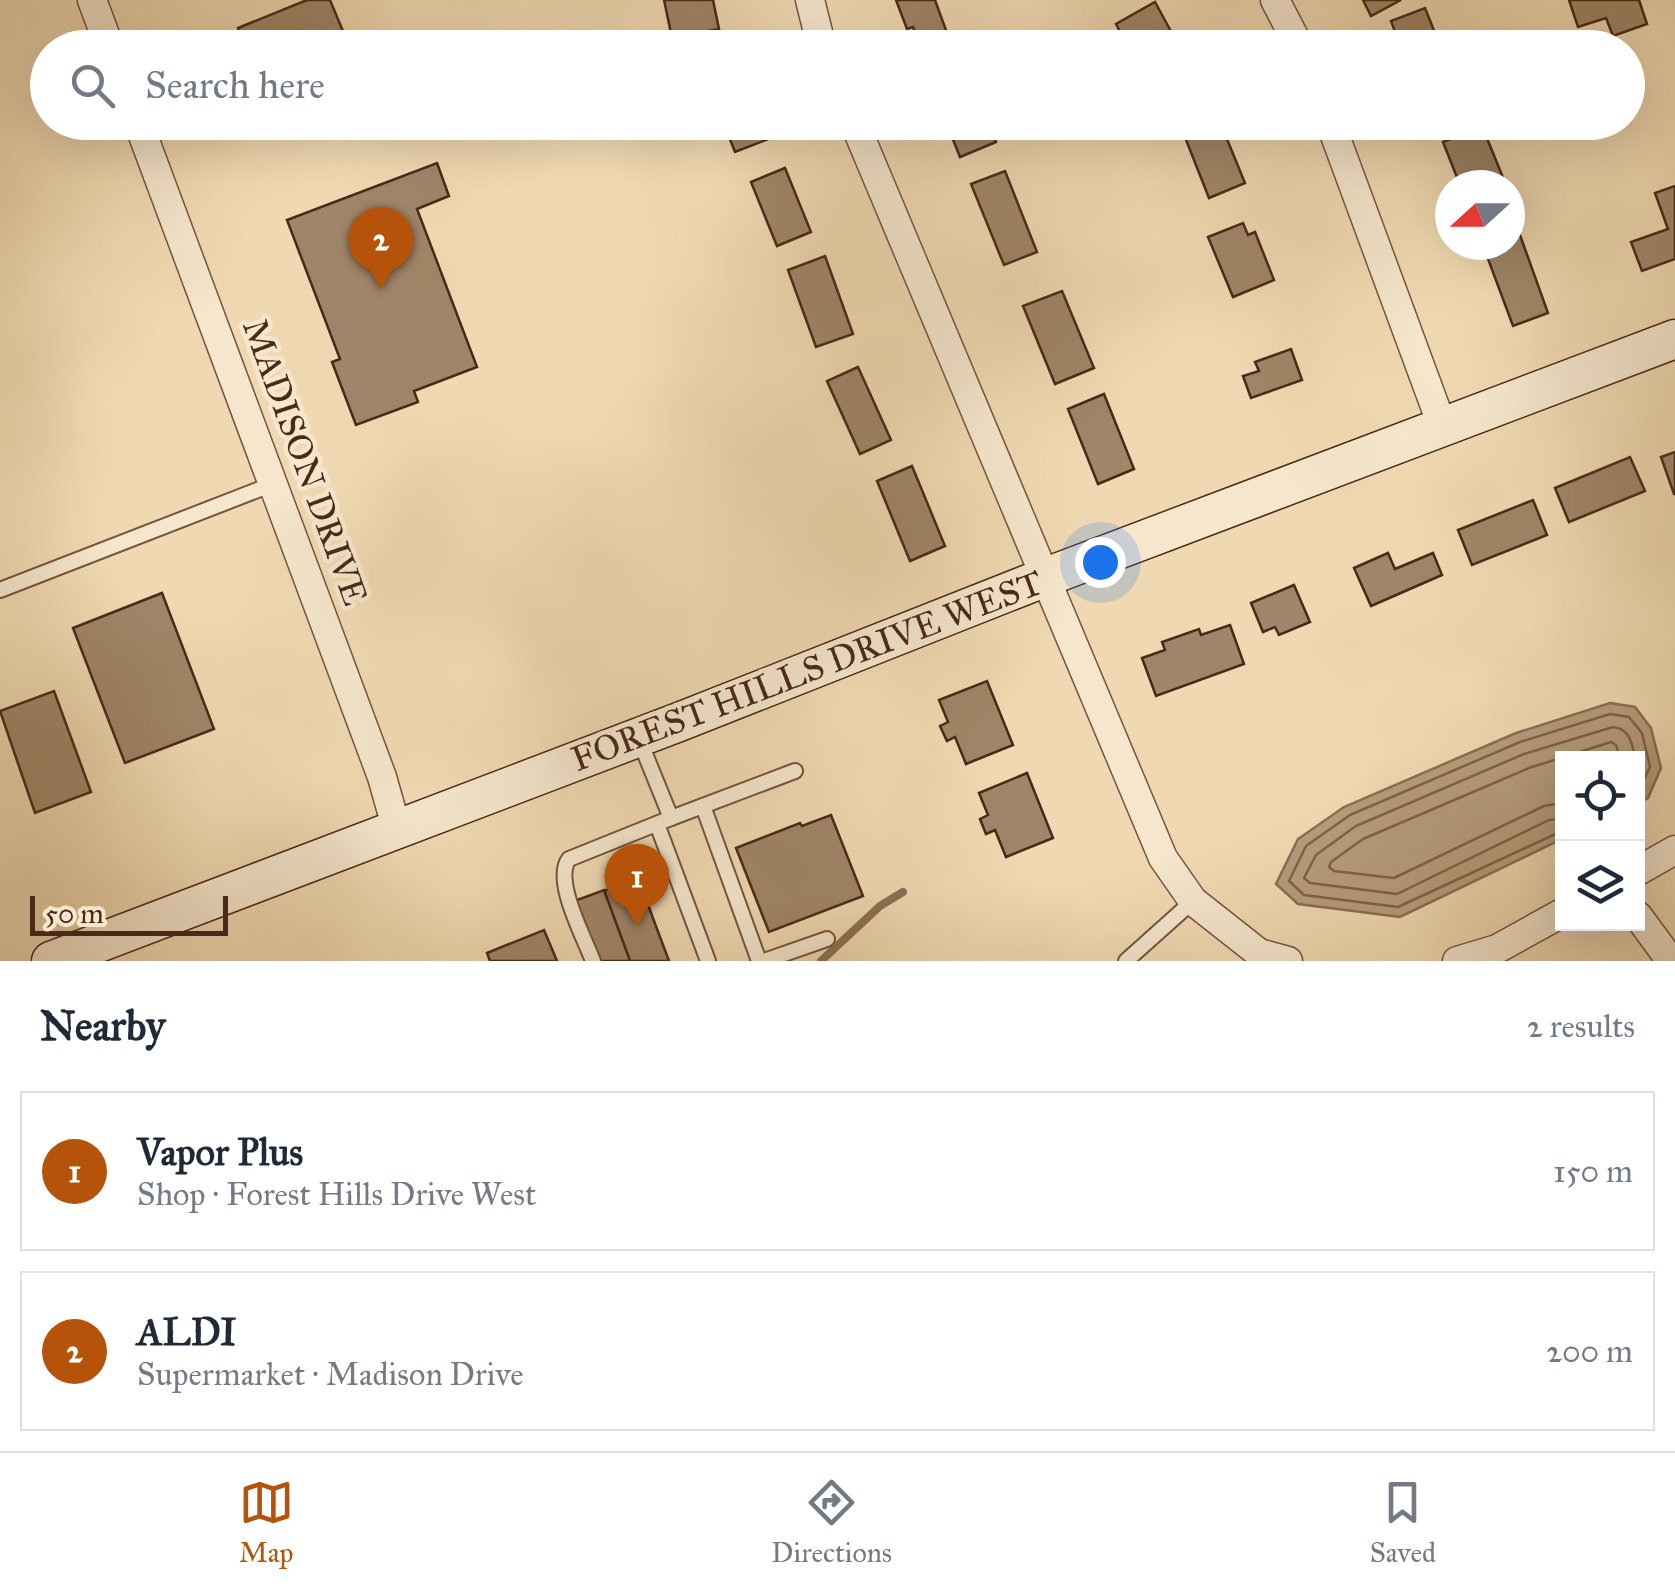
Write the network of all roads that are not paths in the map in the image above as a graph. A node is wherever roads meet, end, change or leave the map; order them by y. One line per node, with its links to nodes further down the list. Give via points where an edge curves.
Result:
1 (92, 0): 4 (street)
2 (810, 0): 5 (street)
3 (1275, 0): 6 (street)
4 (103, 30)
5 (818, 30)
6 (1291, 30)
7 (145, 140): 12 (street, MADISON DRIVE)
8 (862, 140): 13 (street)
9 (1337, 140): 11 (street)
10 (1675, 339): 11 (main road, FOREST HILLS DRIVE WEST)
11 (1444, 428): 13 (main road, FOREST HILLS DRIVE WEST)
12 (273, 484): 14 (lane); 19 (street, MADISON DRIVE)
13 (1046, 577): 15 (main road, FOREST HILLS DRIVE WEST); 22 (street, via 1163,858)
14 (0, 590)
15 (638, 738): 18 (lane); 19 (main road, FOREST HILLS DRIVE WEST)
16 (795, 771): 17 (lane)
17 (704, 806): 18 (lane); 29 (lane)
18 (664, 821): 27 (lane, via 564,865 563,884); 28 (lane)
19 (398, 830): 26 (main road, FOREST HILLS DRIVE WEST)
20 (1675, 850): 21 (street)
21 (1645, 867)
22 (1193, 900): 30 (lane); 31 (street, via 1259,953)
23 (1555, 917): 32 (street, via 1498,949)
24 (1645, 926): 33 (street)
25 (827, 939): 29 (lane)
26 (60, 960)
27 (593, 961)
28 (708, 961)
29 (762, 961)
30 (1126, 961)
31 (1288, 961)
32 (1457, 961)
33 (1671, 961)

